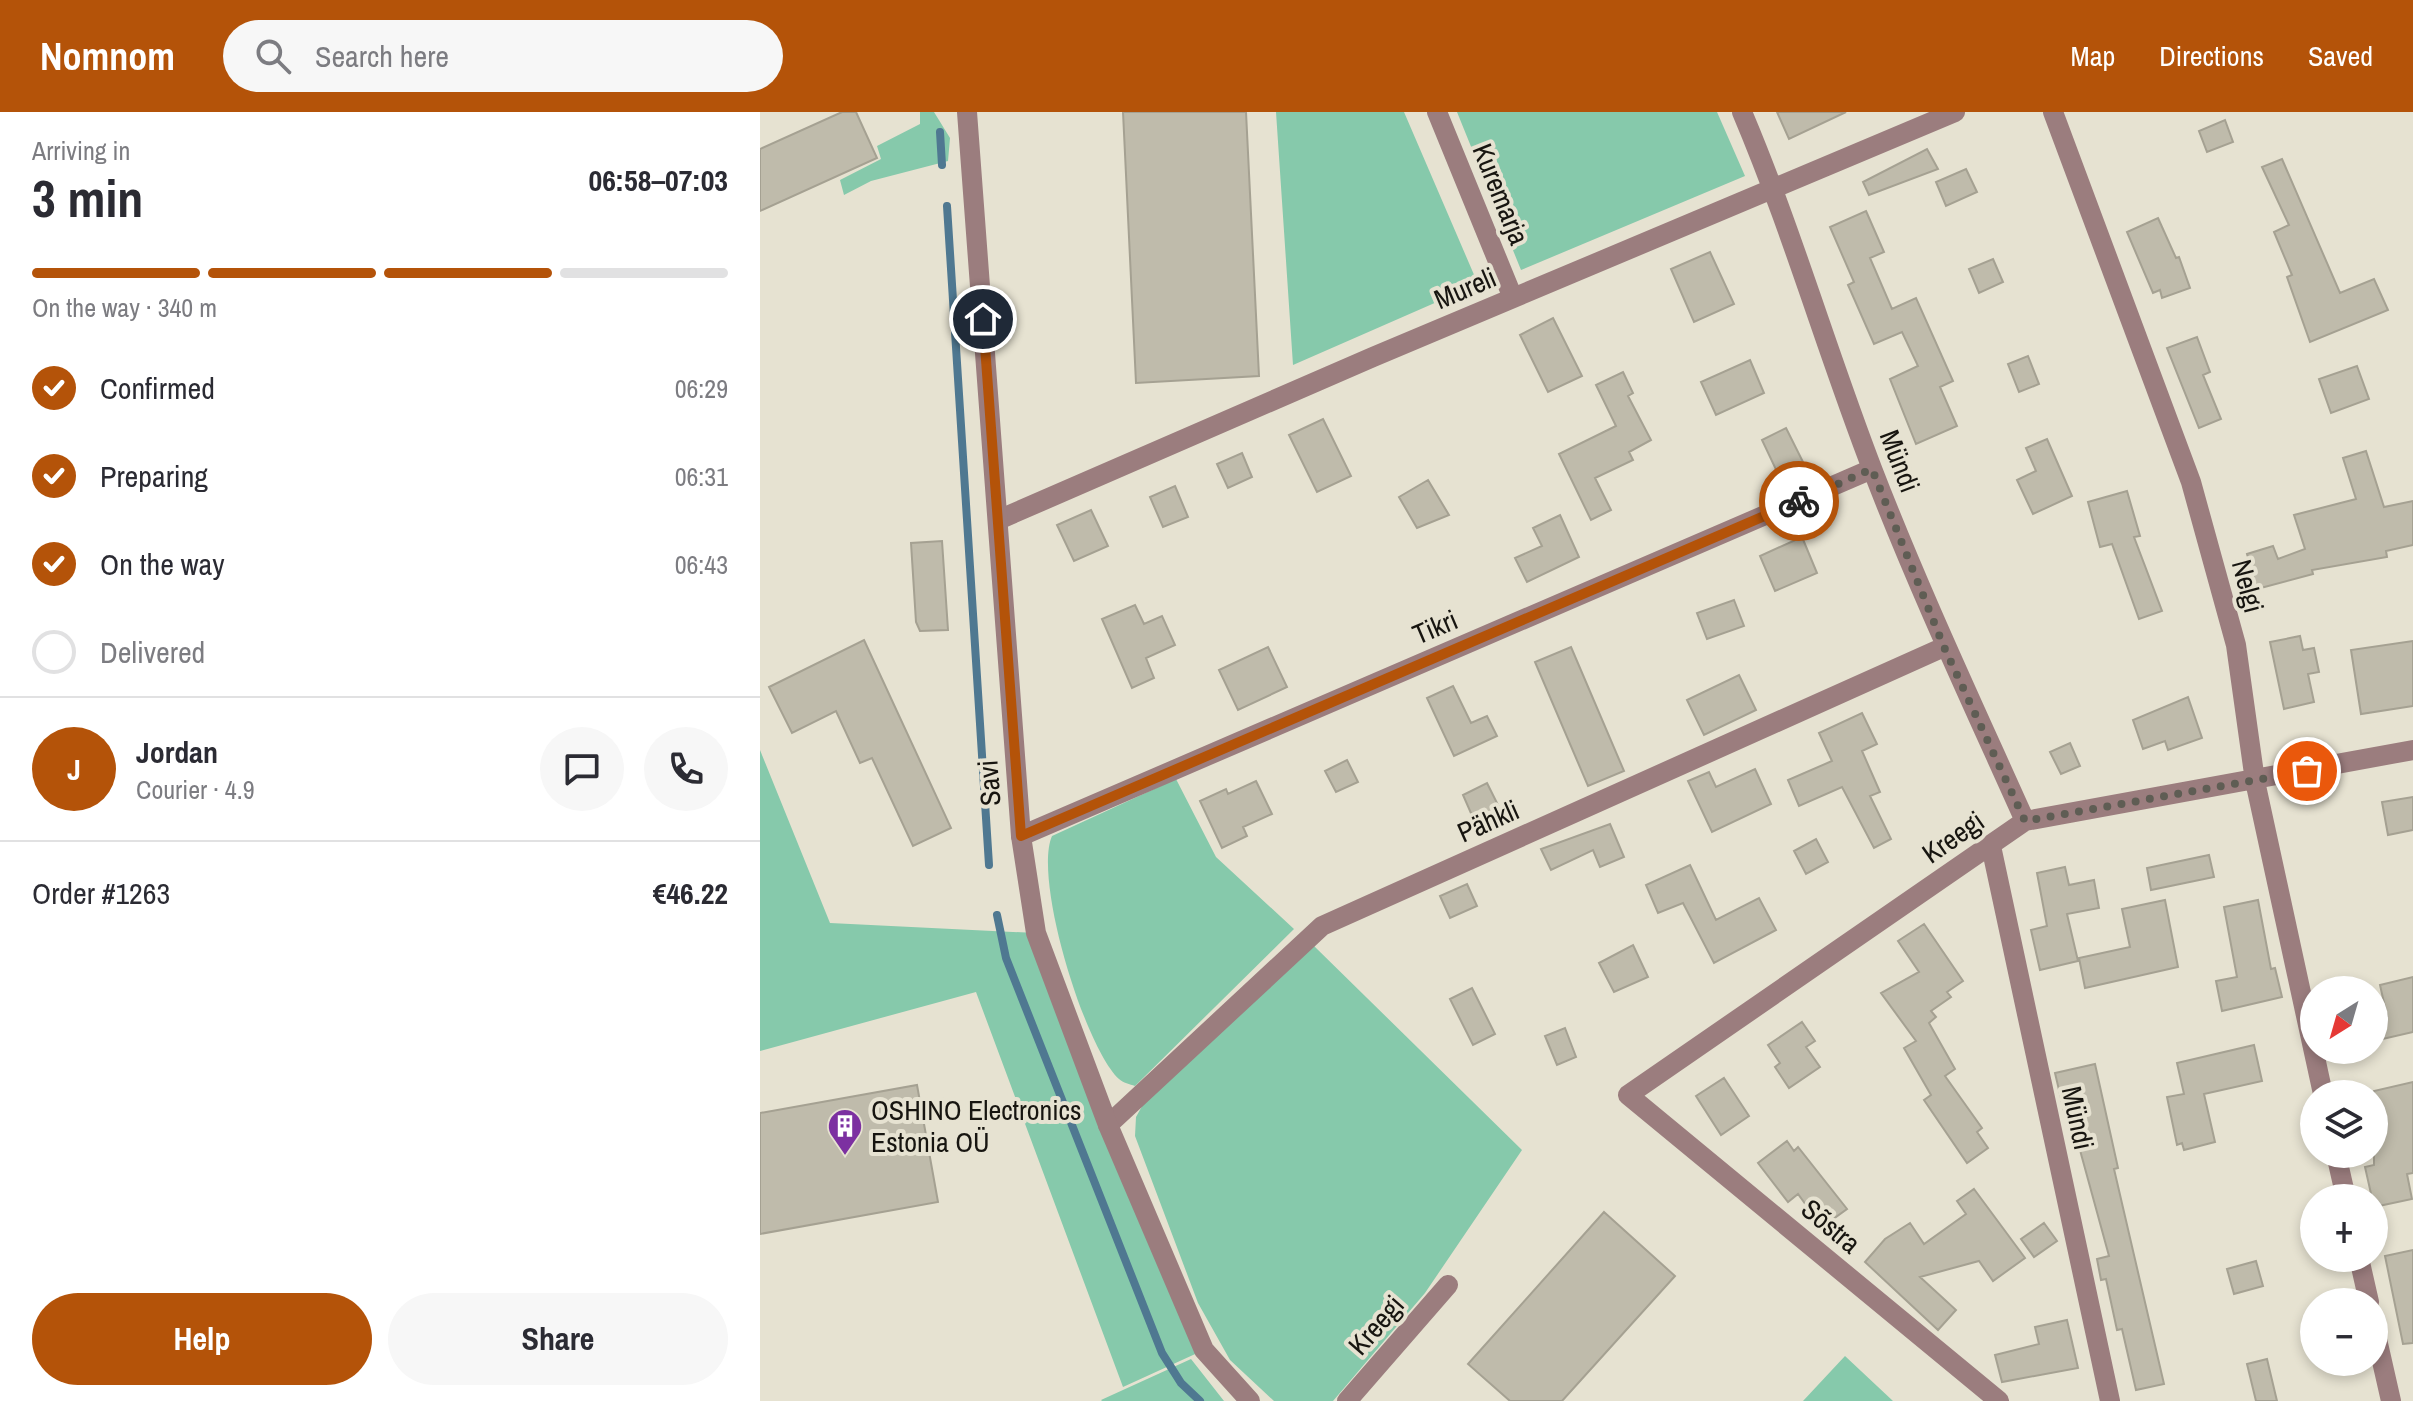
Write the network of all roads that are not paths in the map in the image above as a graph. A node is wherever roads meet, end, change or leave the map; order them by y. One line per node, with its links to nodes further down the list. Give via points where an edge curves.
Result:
1 (967, 112): 9 (street, Savi)
2 (1437, 112): 7 (street, Kuremarja)
3 (1742, 112): 6 (street, Mündi)
4 (1955, 112): 6 (street, Mureli)
5 (2053, 112): 12 (street, Nelgi, via 2191,482 2236,645)
6 (1775, 189): 7 (street, Mureli); 8 (street, Mündi)
7 (1513, 298): 9 (street, Mureli)
8 (1872, 469): 10 (street, Mündi); 14 (street, Tikri)
9 (998, 520): 14 (street, Savi)
10 (1944, 647): 13 (street, Mündi); 18 (street, Pähkli, via 1322,926)
11 (2413, 750): 12 (street, Kreegi)
12 (2255, 781): 13 (street, Kreegi); 16 (street, Nelgi)
13 (2025, 821): 15 (street, Kreegi)
14 (1021, 836): 18 (street, Savi, via 1036,933)
15 (1991, 846): 17 (street, Kreegi); 24 (street, Mündi)
16 (2320, 1080)
17 (1628, 1095): 23 (street, Sõstra)
18 (1108, 1125): 21 (street, Savi, via 1204,1350)
19 (1448, 1285): 22 (street, Kreegi)
20 (2385, 1376): 25 (street)
21 (1250, 1401)
22 (1347, 1401)
23 (1999, 1401)
24 (2110, 1401)
25 (2391, 1401)

